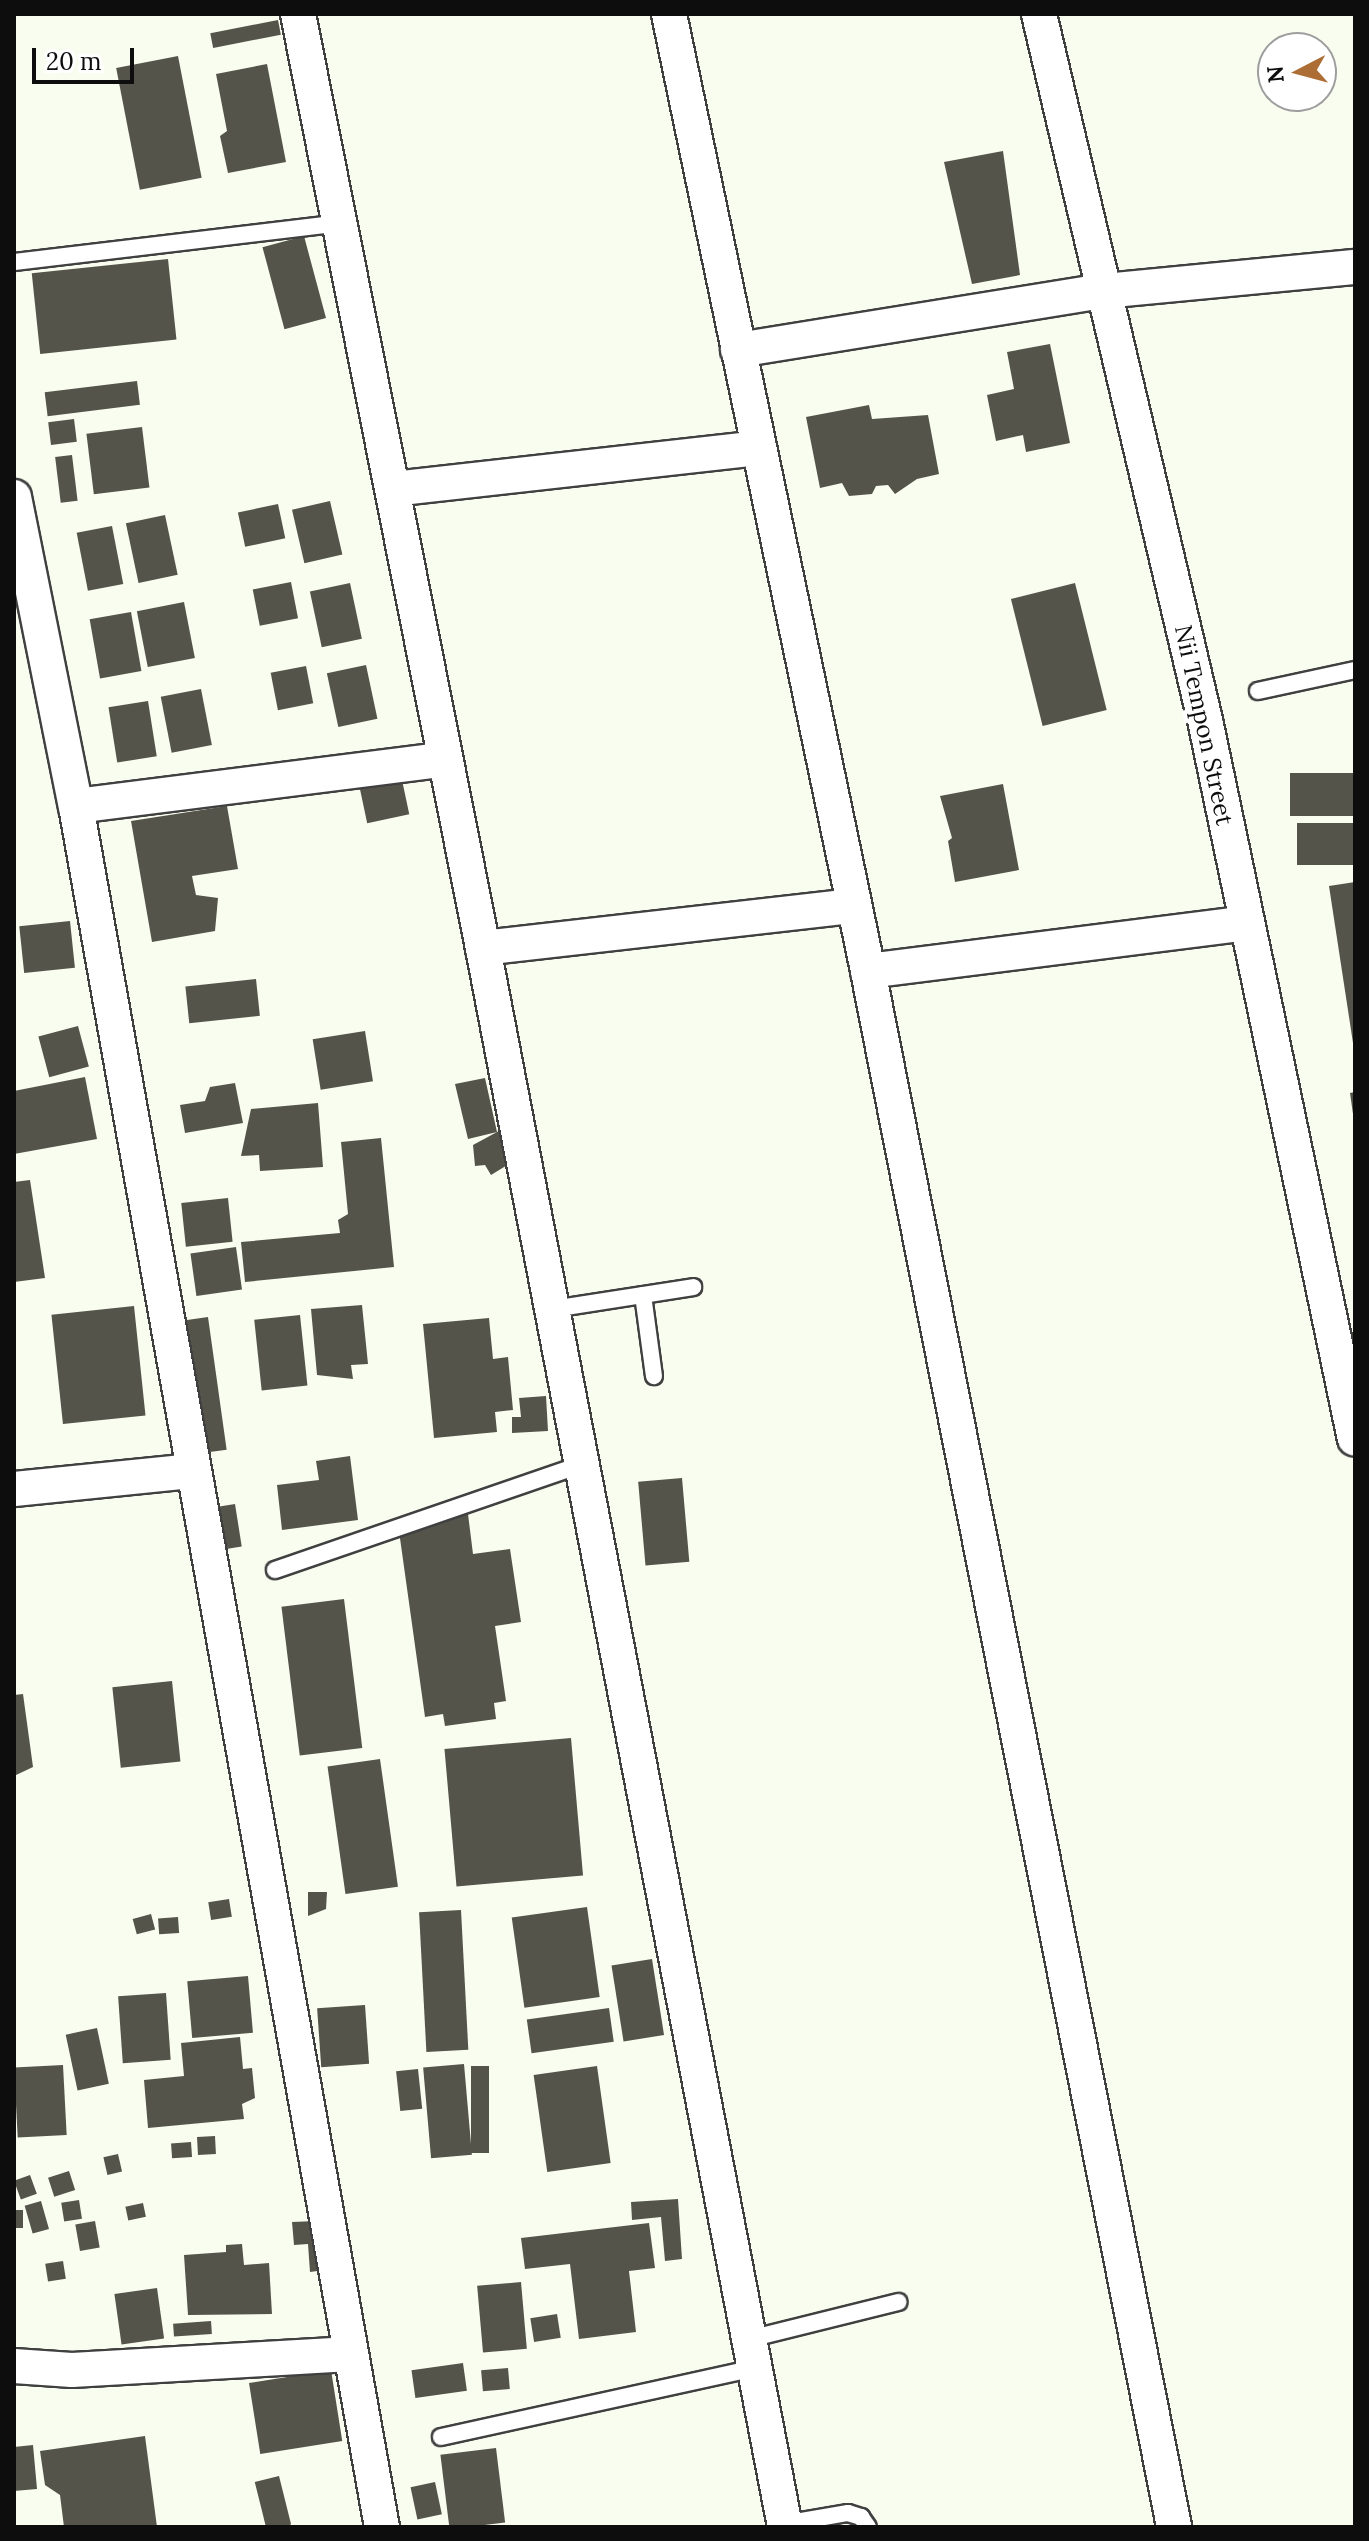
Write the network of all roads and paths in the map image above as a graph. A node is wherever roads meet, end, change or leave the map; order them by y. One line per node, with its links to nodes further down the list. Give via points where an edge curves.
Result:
1 (298, 14): 4 (street)
2 (669, 14): 8 (street)
3 (1039, 14): 7 (street, Nii Tempon Street)
4 (340, 223): 5 (lane); 10 (street)
5 (14, 262)
6 (1355, 267): 7 (street)
7 (1104, 291): 8 (street); 17 (street, Nii Tempon Street)
8 (738, 350): 9 (street)
9 (759, 448): 10 (street); 16 (street)
10 (393, 489): 14 (street)
11 (14, 497): 15 (street)
12 (1355, 670): 13 (lane)
13 (1258, 691)
14 (442, 760): 15 (street); 18 (street)
15 (76, 806): 26 (street)
16 (852, 906): 18 (street); 19 (street)
17 (1246, 923): 19 (street); 24 (street, Nii Tempon Street)
18 (483, 948): 22 (street)
19 (868, 971): 37 (street)
20 (693, 1287): 21 (lane)
21 (643, 1295): 22 (lane); 23 (lane)
22 (553, 1309): 25 (street)
23 (654, 1376)
24 (1355, 1439)
25 (582, 1464): 28 (lane); 31 (street)
26 (191, 1471): 27 (street); 30 (street)
27 (14, 1489)
28 (275, 1570)
29 (898, 2302): 31 (lane)
30 (351, 2354): 32 (street, via 72,2370); 35 (street)
31 (752, 2354): 33 (lane); 34 (street)
32 (14, 2366)
33 (441, 2437)
34 (785, 2526): 36 (lane, via 848,2513 861,2517)
35 (382, 2527)
36 (868, 2527)
37 (1174, 2527)

